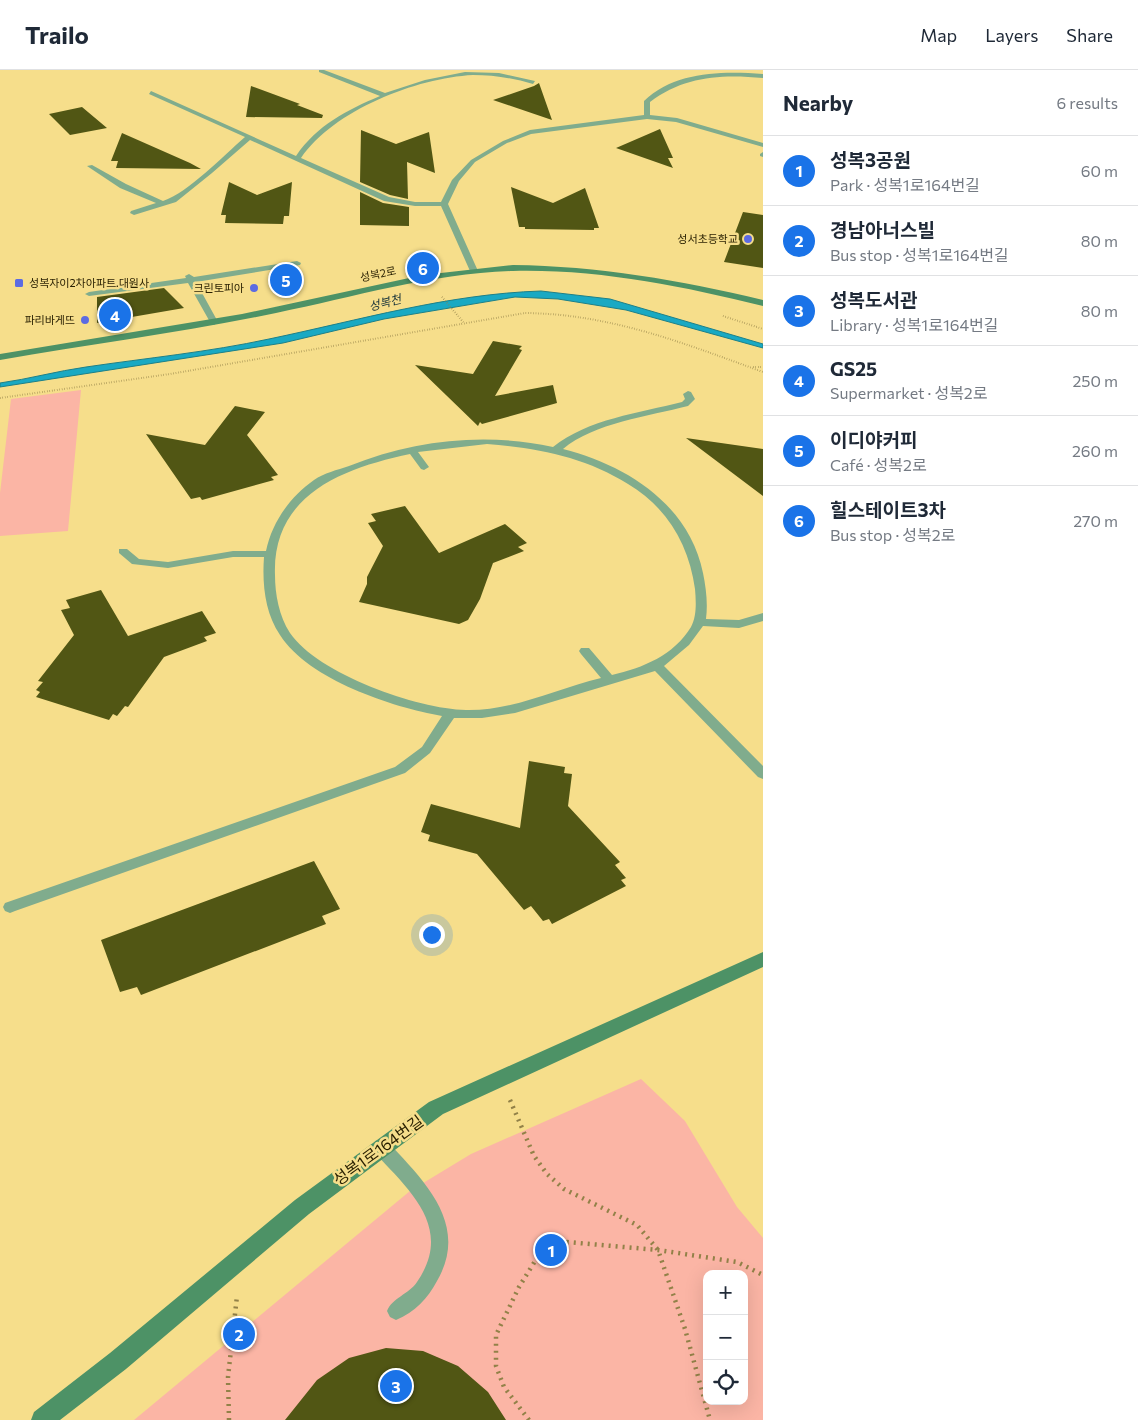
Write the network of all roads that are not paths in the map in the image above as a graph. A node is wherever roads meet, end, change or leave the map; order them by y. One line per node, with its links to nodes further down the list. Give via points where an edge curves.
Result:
1 (321, 71): 6 (lane)
2 (463, 72): 4 (lane); 6 (lane)
3 (763, 76): 8 (lane, via 722,75 682,81 657,92 647,101)
4 (533, 82)
5 (151, 93): 11 (lane)
6 (384, 95): 14 (lane, via 311,139)
7 (682, 114): 10 (lane)
8 (647, 117): 12 (lane, via 564,126); 13 (lane, via 677,120)
9 (505, 134): 12 (lane)
10 (763, 136)
11 (248, 137): 14 (lane); 16 (lane, via 210,172)
12 (515, 138): 17 (lane, via 473,161 456,180)
13 (763, 145)
14 (297, 159): 17 (lane, via 387,199 414,204)
15 (90, 166): 16 (lane, via 123,186)
16 (163, 204): 18 (lane)
17 (444, 204): 20 (lane)
18 (134, 213)
19 (297, 264): 22 (lane)
20 (474, 271): 25 (street, 성복2로, via 512,268 614,272 689,284); 26 (street, 성복2로, via 396,283)
21 (214, 273): 22 (lane)
22 (190, 278): 23 (lane); 24 (lane); 26 (lane)
23 (163, 280)
24 (89, 294)
25 (763, 303)
26 (214, 322): 27 (street, 성복2로)
27 (0, 357)
28 (688, 394): 30 (lane, via 690,399 685,404 585,432 563,442)
29 (412, 450): 30 (lane, via 488,441); 31 (lane); 33 (lane, via 367,462 319,481 283,520)
30 (556, 450): 35 (lane, via 599,463 634,482 675,520 688,540 697,565 701,606)
31 (424, 467)
32 (123, 551): 33 (lane, via 136,562 168,565 233,554)
33 (269, 554): 39 (lane, via 274,614 289,640 300,651 320,665 372,691)
34 (763, 617): 35 (lane, via 739,624)
35 (699, 622): 37 (lane, via 684,644)
36 (585, 651): 38 (lane)
37 (657, 666): 38 (lane); 40 (lane)
38 (609, 679): 39 (lane, via 506,711)
39 (450, 714): 41 (lane, via 426,750 400,770)
40 (763, 774)
41 (10, 907)
42 (763, 959): 43 (street, 성복1로164번길, via 436,1108)
43 (381, 1146): 44 (lane, via 424,1195 438,1216 441,1236 438,1261 422,1290); 45 (street, 성복1로164번길)
44 (396, 1311)
45 (42, 1420)

